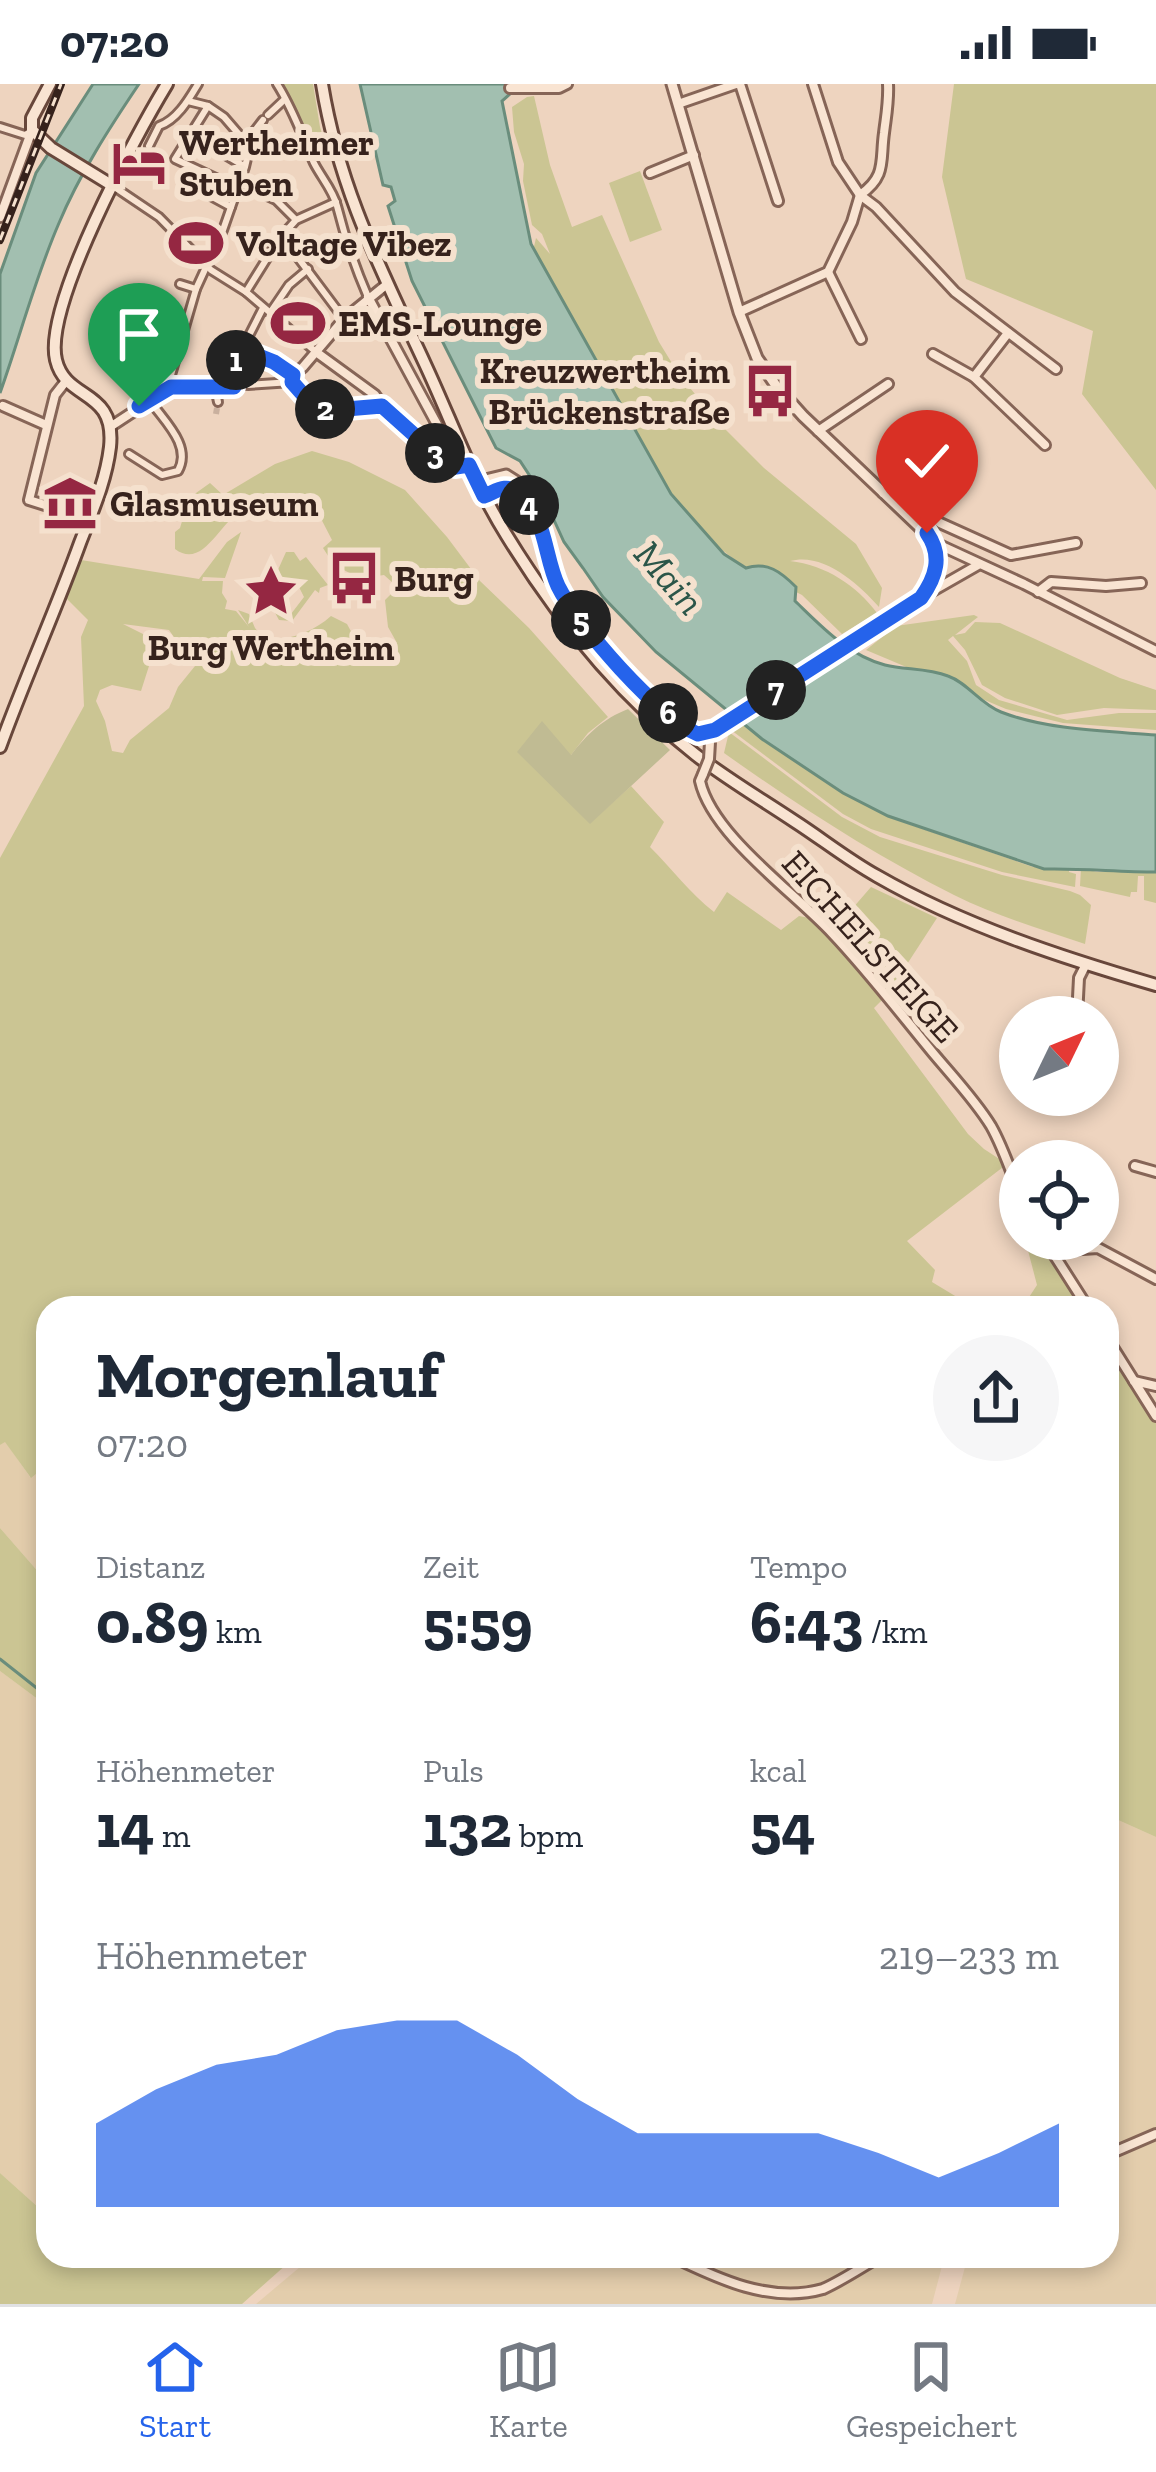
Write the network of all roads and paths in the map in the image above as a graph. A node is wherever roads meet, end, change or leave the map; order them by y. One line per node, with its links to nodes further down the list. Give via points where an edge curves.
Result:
1 (50, 84): 17 (main road)
2 (167, 84): 25 (main road)
3 (198, 84): 13 (street)
4 (277, 84): 12 (street)
5 (322, 84): 38 (main road, via 347,190)
6 (671, 84): 14 (street)
7 (738, 84): 14 (street); 28 (street)
8 (813, 84): 27 (street, via 838,162)
9 (888, 84): 27 (street, via 885,158)
10 (563, 86): 11 (street)
11 (510, 88)
12 (285, 99): 20 (street); 29 (street)
13 (188, 100): 15 (street); 19 (street)
14 (678, 104): 21 (street)
15 (208, 106): 18 (street); 20 (street)
16 (0, 127): 17 (street)
17 (32, 130): 25 (main road); 31 (street)
18 (190, 134): 22 (street); 23 (street, via 175,159)
19 (149, 146)
20 (249, 146): 22 (street)
21 (694, 155): 24 (street); 43 (street)
22 (245, 167): 26 (street)
23 (203, 172): 26 (street); 30 (street, via 196,188)
24 (650, 173)
25 (113, 186): 34 (street); 57 (main road, via 60,308 54,341)
26 (238, 186): 30 (street); 32 (street, via 275,200)
27 (860, 195): 36 (street); 48 (street, via 955,292)
28 (778, 201)
29 (336, 202): 32 (street); 41 (street)
30 (231, 207): 34 (street)
31 (0, 217)
32 (296, 220): 33 (street)
33 (279, 239): 35 (street); 40 (street)
34 (207, 264): 39 (street); 40 (street)
35 (308, 269): 42 (street); 44 (street)
36 (828, 272): 43 (street); 49 (street)
37 (180, 284): 39 (street)
38 (386, 285): 41 (street); 72 (main road)
39 (196, 289): 46 (street)
40 (246, 292): 42 (street)
41 (368, 298): 44 (street); 71 (street, via 447,443)
42 (267, 311): 50 (street); 51 (street)
43 (739, 312): 68 (street, via 764,370)
44 (344, 319): 51 (street)
45 (174, 321): 46 (street)
46 (186, 321): 54 (street)
47 (163, 322): 54 (street, via 134,319 115,342)
48 (1008, 333): 53 (street); 55 (street)
49 (861, 339)
50 (241, 349): 56 (street); 60 (street)
51 (316, 352): 56 (street); 65 (street)
52 (933, 354): 55 (street)
53 (1056, 369)
54 (171, 375): 59 (street)
55 (974, 377): 69 (street)
56 (292, 378): 60 (street); 65 (street, via 311,412)
57 (66, 381): 66 (street); 67 (main road, via 100,405)
58 (888, 384): 68 (street)
59 (171, 387): 61 (street); 62 (street)
60 (234, 387): 61 (street)
61 (215, 388): 63 (street)
62 (151, 402): 67 (street); 70 (street, via 184,461 162,475)
63 (218, 402)
64 (3, 406): 66 (street)
65 (382, 406): 71 (street)
66 (46, 425): 77 (street, via 29,500)
67 (110, 427): 77 (main road)
68 (818, 431): 74 (street)
69 (1046, 445)
70 (129, 454)
71 (447, 462): 72 (street)
72 (469, 465): 73 (main road)
73 (477, 482): 75 (main road); 76 (street, via 514,478)
74 (884, 493): 78 (street); 79 (street, via 1011,555)
75 (484, 496): 76 (street, via 512,488); 87 (main road, via 595,659 720,772 882,879)
76 (534, 509): 85 (street, via 557,584 591,633 678,723)
77 (89, 519): 86 (main road)
78 (933, 542): 80 (street); 83 (street, via 936,569)
79 (1076, 543)
80 (978, 565): 82 (street); 83 (street)
81 (1141, 583): 82 (street, via 1051,582)
82 (1038, 592): 84 (street)
83 (918, 600): 85 (street)
84 (1156, 651)
85 (710, 735): 90 (street, EICHELSTEIGE, bridge, via 700,781 708,806 887,995)
86 (0, 747)
87 (1086, 964): 88 (main road); 89 (street)
88 (1156, 985)
89 (1078, 996)
90 (999, 1146)
91 (1135, 1166): 92 (street)
92 (1156, 1172)
93 (1119, 1259): 95 (street)
94 (1058, 1260): 96 (street)
95 (1156, 1279)
96 (1080, 1296)
97 (1119, 1357): 98 (street)
98 (1134, 1381): 99 (street); 100 (street)
99 (1156, 1386)
100 (1156, 1416)
101 (1156, 2134): 102 (street)
102 (1119, 2150)
103 (699, 2268): 104 (street, via 759,2294 788,2297)
104 (860, 2268)

